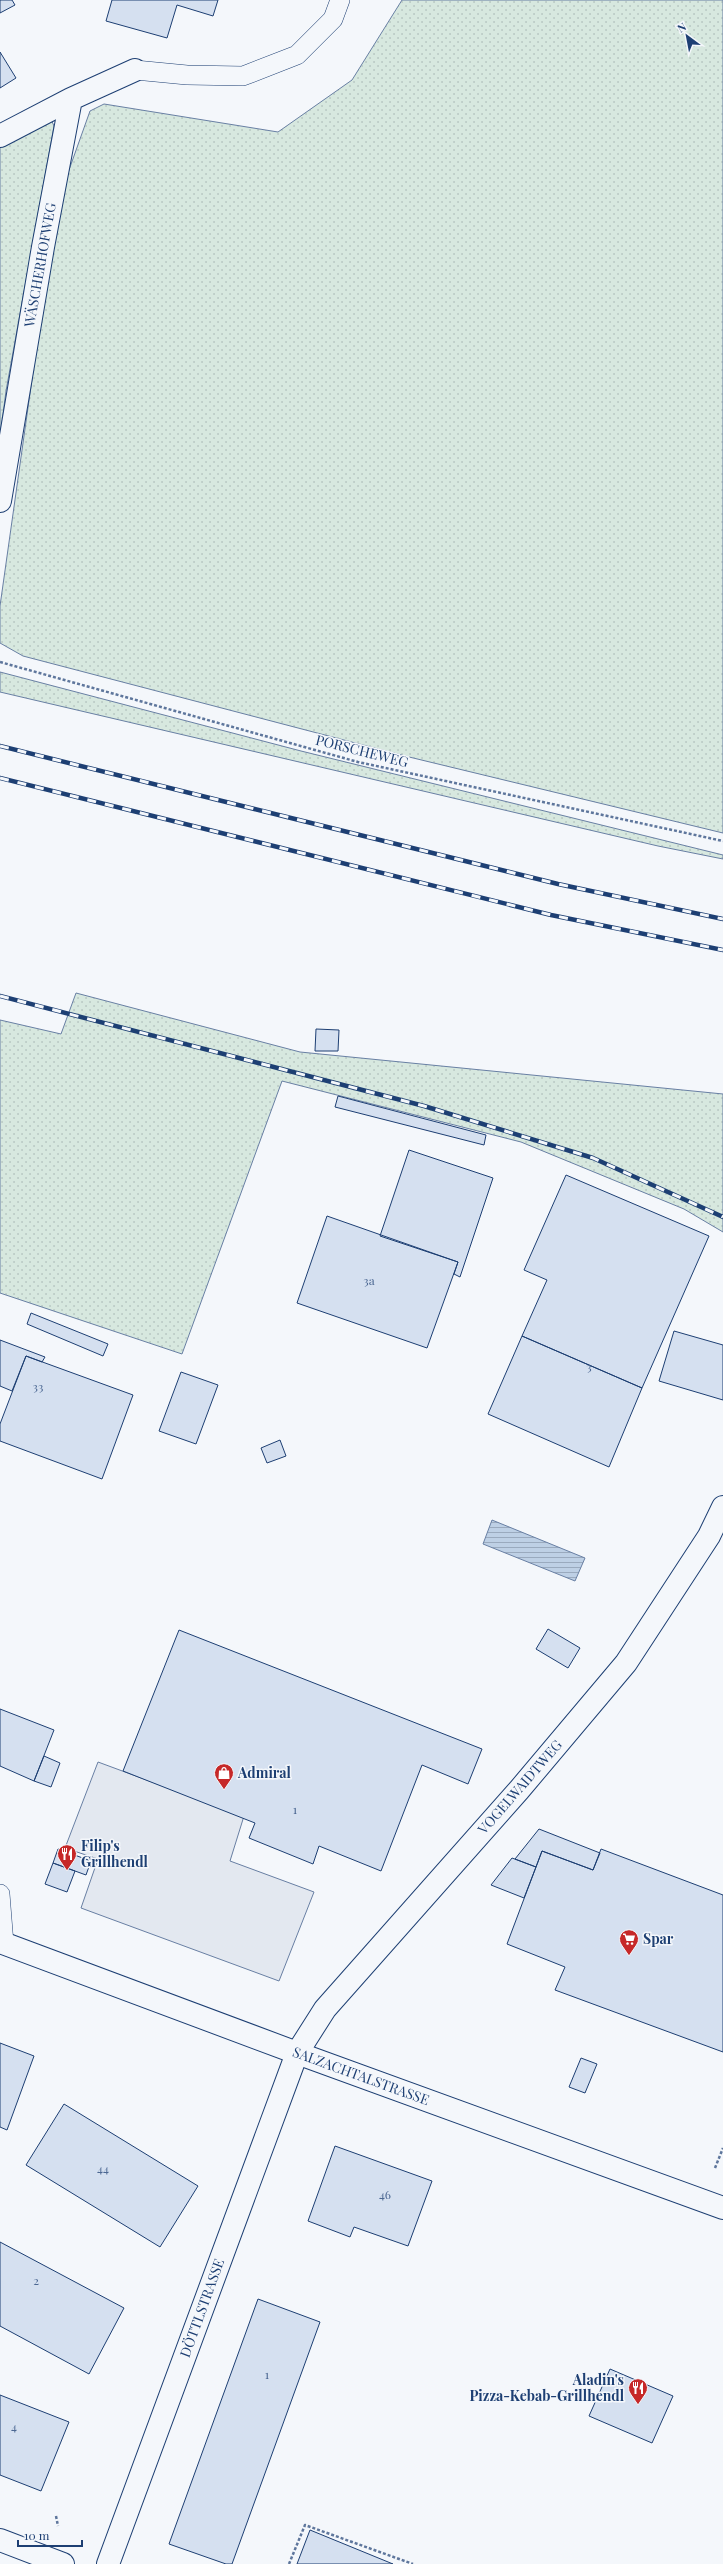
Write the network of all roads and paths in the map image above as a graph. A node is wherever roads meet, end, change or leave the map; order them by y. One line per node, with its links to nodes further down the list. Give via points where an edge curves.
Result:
1 (340, 0): 2 (lane, via 333,19 297,56 243,76 187,75)
2 (135, 70): 3 (street)
3 (71, 99): 4 (street); 5 (street, WÄSCHERHOFWEG)
4 (0, 136)
5 (0, 500)
6 (0, 662): 7 (path, PORSCHEWEG, via 358,762)
7 (723, 841)
8 (723, 1507): 11 (street, VOGELWAIDTWEG, via 709,1536 626,1663 519,1790 325,2009)
9 (0, 1894): 10 (lane)
10 (2, 1943): 11 (street, SALZACHTALSTRASSE)
11 (297, 2053): 12 (street, SALZACHTALSTRASSE); 15 (street, DÖTTLSTRASSE)
12 (723, 2208)
13 (0, 2540): 14 (street)
14 (63, 2564)
15 (108, 2564)
16 (289, 2564): 17 (path, via 305,2524)
17 (413, 2564)

